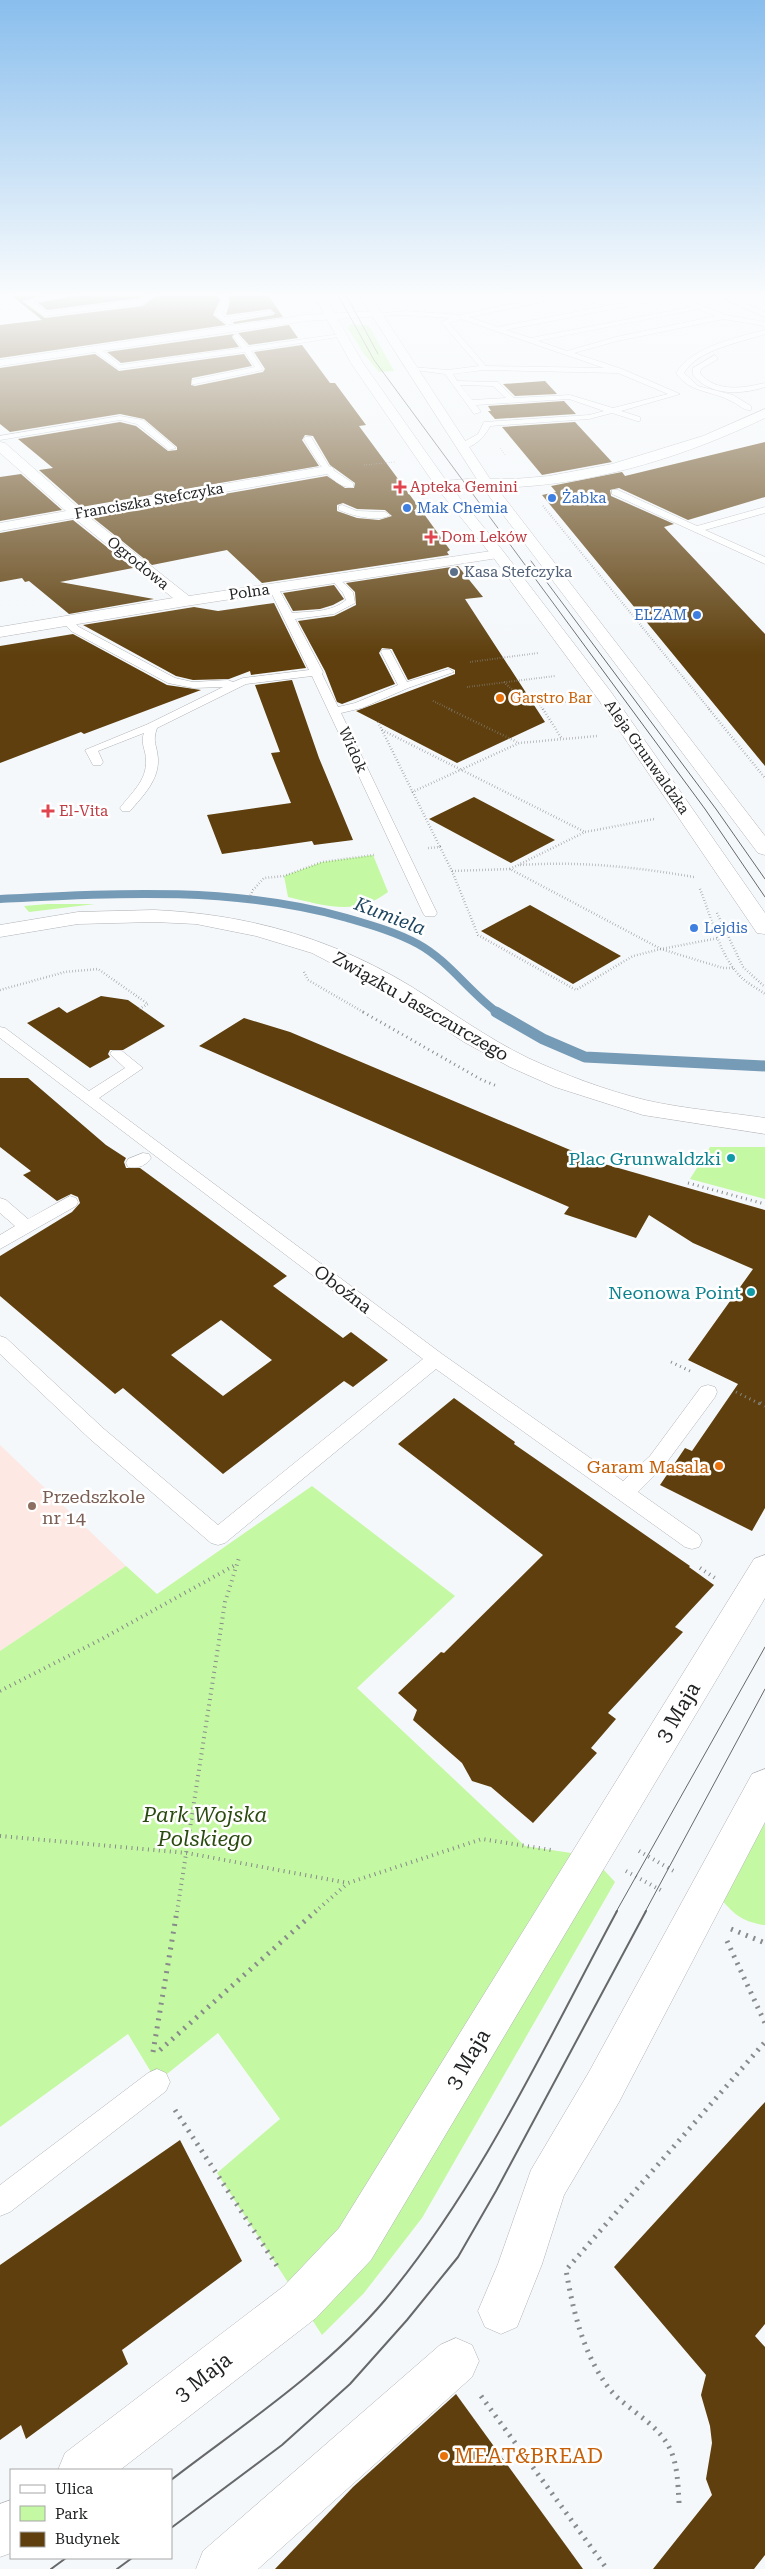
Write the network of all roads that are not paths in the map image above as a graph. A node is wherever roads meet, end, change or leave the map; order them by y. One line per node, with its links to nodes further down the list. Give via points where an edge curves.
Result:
1 (394, 415): 26 (street, Aleja Grunwaldzka)
2 (441, 415): 20 (street)
3 (479, 415): 13 (lane)
4 (520, 415): 12 (lane)
5 (601, 415): 12 (lane)
6 (617, 415): 14 (lane, via 618,418)
7 (625, 415): 10 (lane)
8 (732, 415): 16 (street)
9 (761, 415): 24 (street, via 693,445 623,464 517,483)
10 (637, 419)
11 (510, 422): 12 (lane); 13 (lane); 15 (lane)
12 (525, 422)
13 (487, 424): 20 (lane, via 481,436)
14 (587, 427)
15 (533, 430)
16 (674, 436)
17 (0, 438): 21 (lane, via 120,418 140,422)
18 (308, 439): 23 (lane)
19 (0, 446): 32 (street, Ogrodowa)
20 (461, 447): 24 (street)
21 (172, 448)
22 (538, 467): 24 (street, via 508,472)
23 (327, 470): 25 (lane); 32 (street, Franciszka Stefczyka)
24 (485, 482): 26 (street); 53 (street)
25 (350, 485)
26 (442, 485): 28 (street, Aleja Grunwaldzka)
27 (615, 492): 35 (lane)
28 (460, 506): 30 (lane); 36 (street, Aleja Grunwaldzka)
29 (342, 508): 33 (lane, via 356,514)
30 (421, 510)
31 (765, 510): 35 (lane)
32 (77, 514): 34 (street, Franciszka Stefczyka); 40 (street, Ogrodowa)
33 (385, 515)
34 (0, 527)
35 (698, 529): 37 (lane)
36 (498, 554): 38 (street, Polna); 55 (street, Aleja Grunwaldzka, via 605,696)
37 (765, 561)
38 (336, 579): 39 (street, Polna); 41 (lane, via 348,592 351,601 347,605 331,611)
39 (274, 588): 40 (street, Polna); 41 (lane, Widok)
40 (186, 601): 42 (street, Polna)
41 (289, 616): 45 (lane, Widok)
42 (67, 621): 43 (street, Polna); 47 (lane, via 74,629 172,681 205,685)
43 (0, 632)
44 (386, 652): 48 (lane)
45 (318, 672): 47 (lane); 49 (lane, Widok)
46 (449, 672): 48 (lane)
47 (243, 681): 50 (lane)
48 (404, 686): 49 (lane, via 358,706)
49 (335, 711): 54 (lane, Widok)
50 (152, 726): 51 (lane, via 91,750); 52 (lane, via 147,740 153,754 152,766 142,790)
51 (97, 762)
52 (126, 808)
53 (763, 844)
54 (430, 913)
55 (765, 928)
56 (0, 931): 61 (street, Związku Jaszczurczego, via 78,918 154,916 196,918 260,930 320,948 402,991 472,1037 563,1082 643,1107)
57 (0, 1031): 59 (lane, Oboźna)
58 (117, 1054): 59 (lane, via 135,1068)
59 (89, 1098): 68 (lane, Oboźna)
60 (765, 1115): 61 (street, Związku Jaszczurczego)
61 (719, 1120): 62 (street, Związku Jaszczurczego)
62 (765, 1126)
63 (70, 1202): 65 (lane)
64 (0, 1204): 65 (lane)
65 (27, 1227): 66 (lane)
66 (0, 1243)
67 (0, 1343): 68 (lane, via 97,1434 218,1537)
68 (436, 1359): 70 (lane, Oboźna)
69 (708, 1392): 70 (lane, via 657,1461)
70 (623, 1493): 71 (lane, Oboźna)
71 (692, 1541)
72 (765, 1569): 78 (street, 3 Maja, via 355,2244 300,2302)
73 (765, 1786): 76 (street, via 717,1924 604,2087 546,2185)
74 (157, 2082): 75 (lane)
75 (0, 2202)
76 (501, 2311)
77 (456, 2361): 81 (street)
78 (83, 2469)
79 (10, 2525): 80 (street)
80 (0, 2533)
81 (221, 2569)

